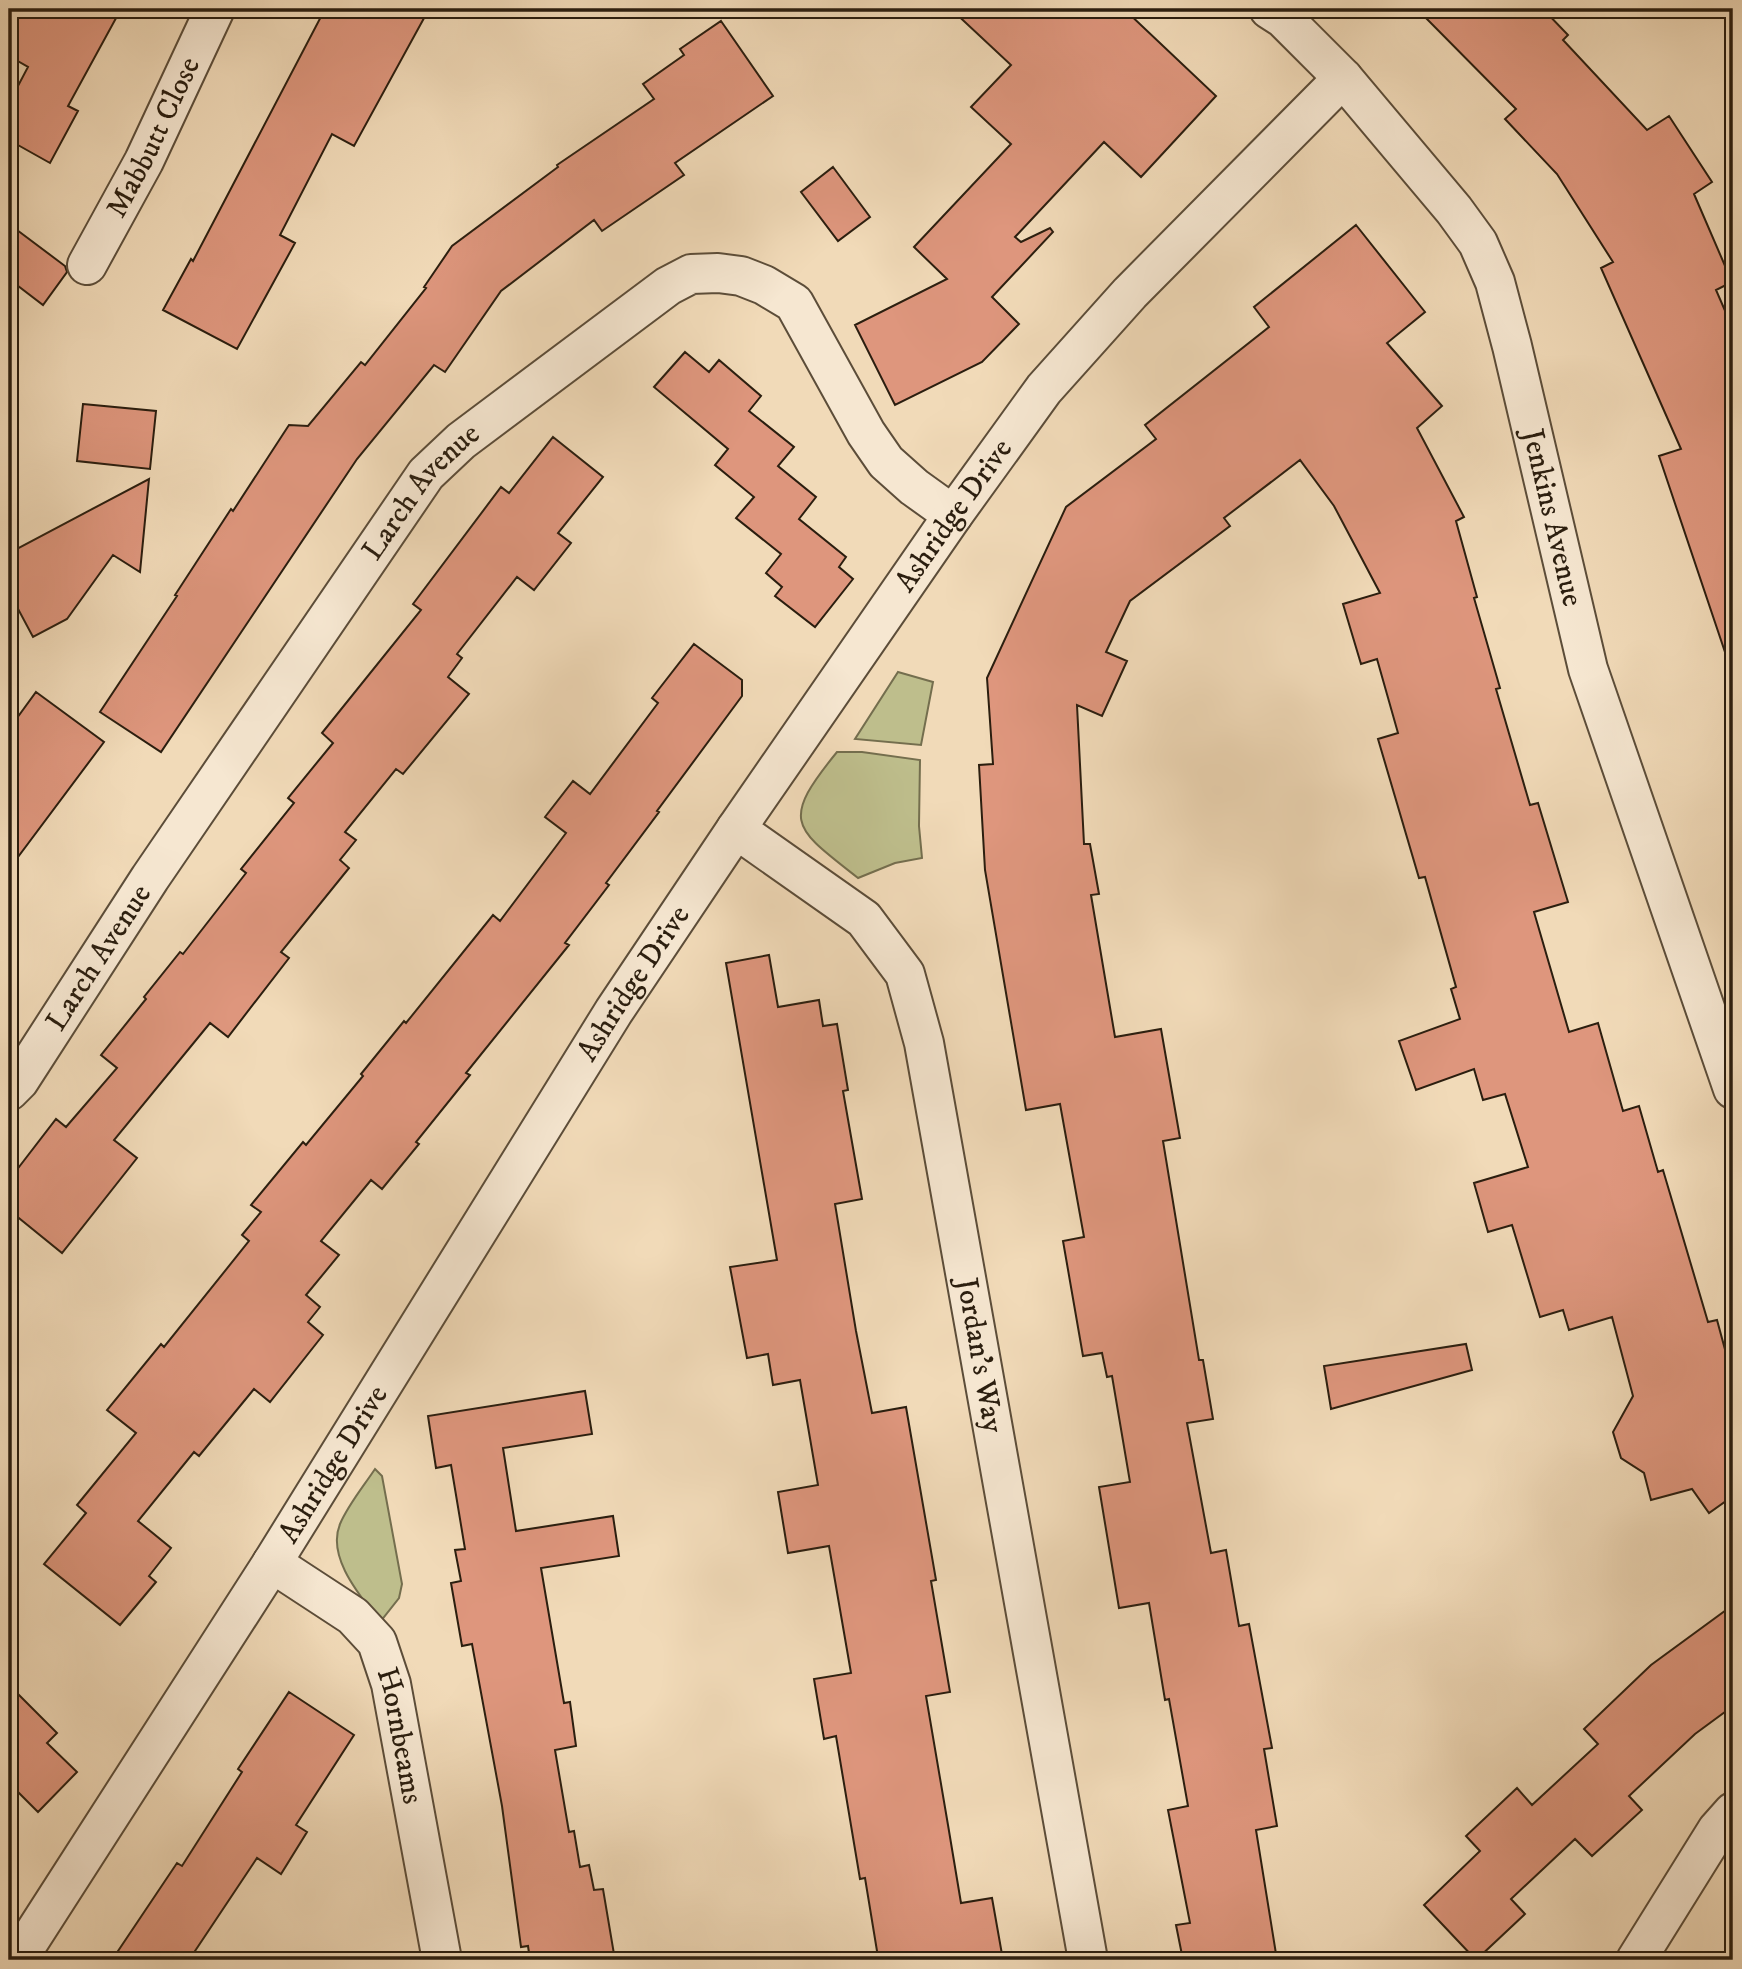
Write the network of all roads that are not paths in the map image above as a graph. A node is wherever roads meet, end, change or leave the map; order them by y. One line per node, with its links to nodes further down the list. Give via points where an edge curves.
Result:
1 (215, 9): 4 (street, Mabbutt Close, via 144,161)
2 (1269, 9): 3 (street, Jenkins Avenue)
3 (1343, 78): 5 (street, Ashridge Drive, via 1130,293 1044,389); 7 (street, Jenkins Avenue, via 1454,210 1478,243 1495,282 1588,669)
4 (87, 265)
5 (953, 515): 6 (street, Ashridge Drive); 8 (street, Larch Avenue, via 886,462 794,303 741,276 691,274 668,286 461,441 426,474)
6 (736, 829): 9 (street, Ashridge Drive, via 614,1011); 13 (street, Jordan's Way, via 864,919 905,974 924,1043)
7 (1733, 1089)
8 (9, 1091)
9 (272, 1563): 11 (street, Ashridge Drive); 12 (street, Hornbeams, via 353,1616 377,1642 391,1684)
10 (1733, 1812): 14 (street, via 1717,1830)
11 (17, 1960)
12 (442, 1960)
13 (1088, 1960)
14 (1636, 1960)

